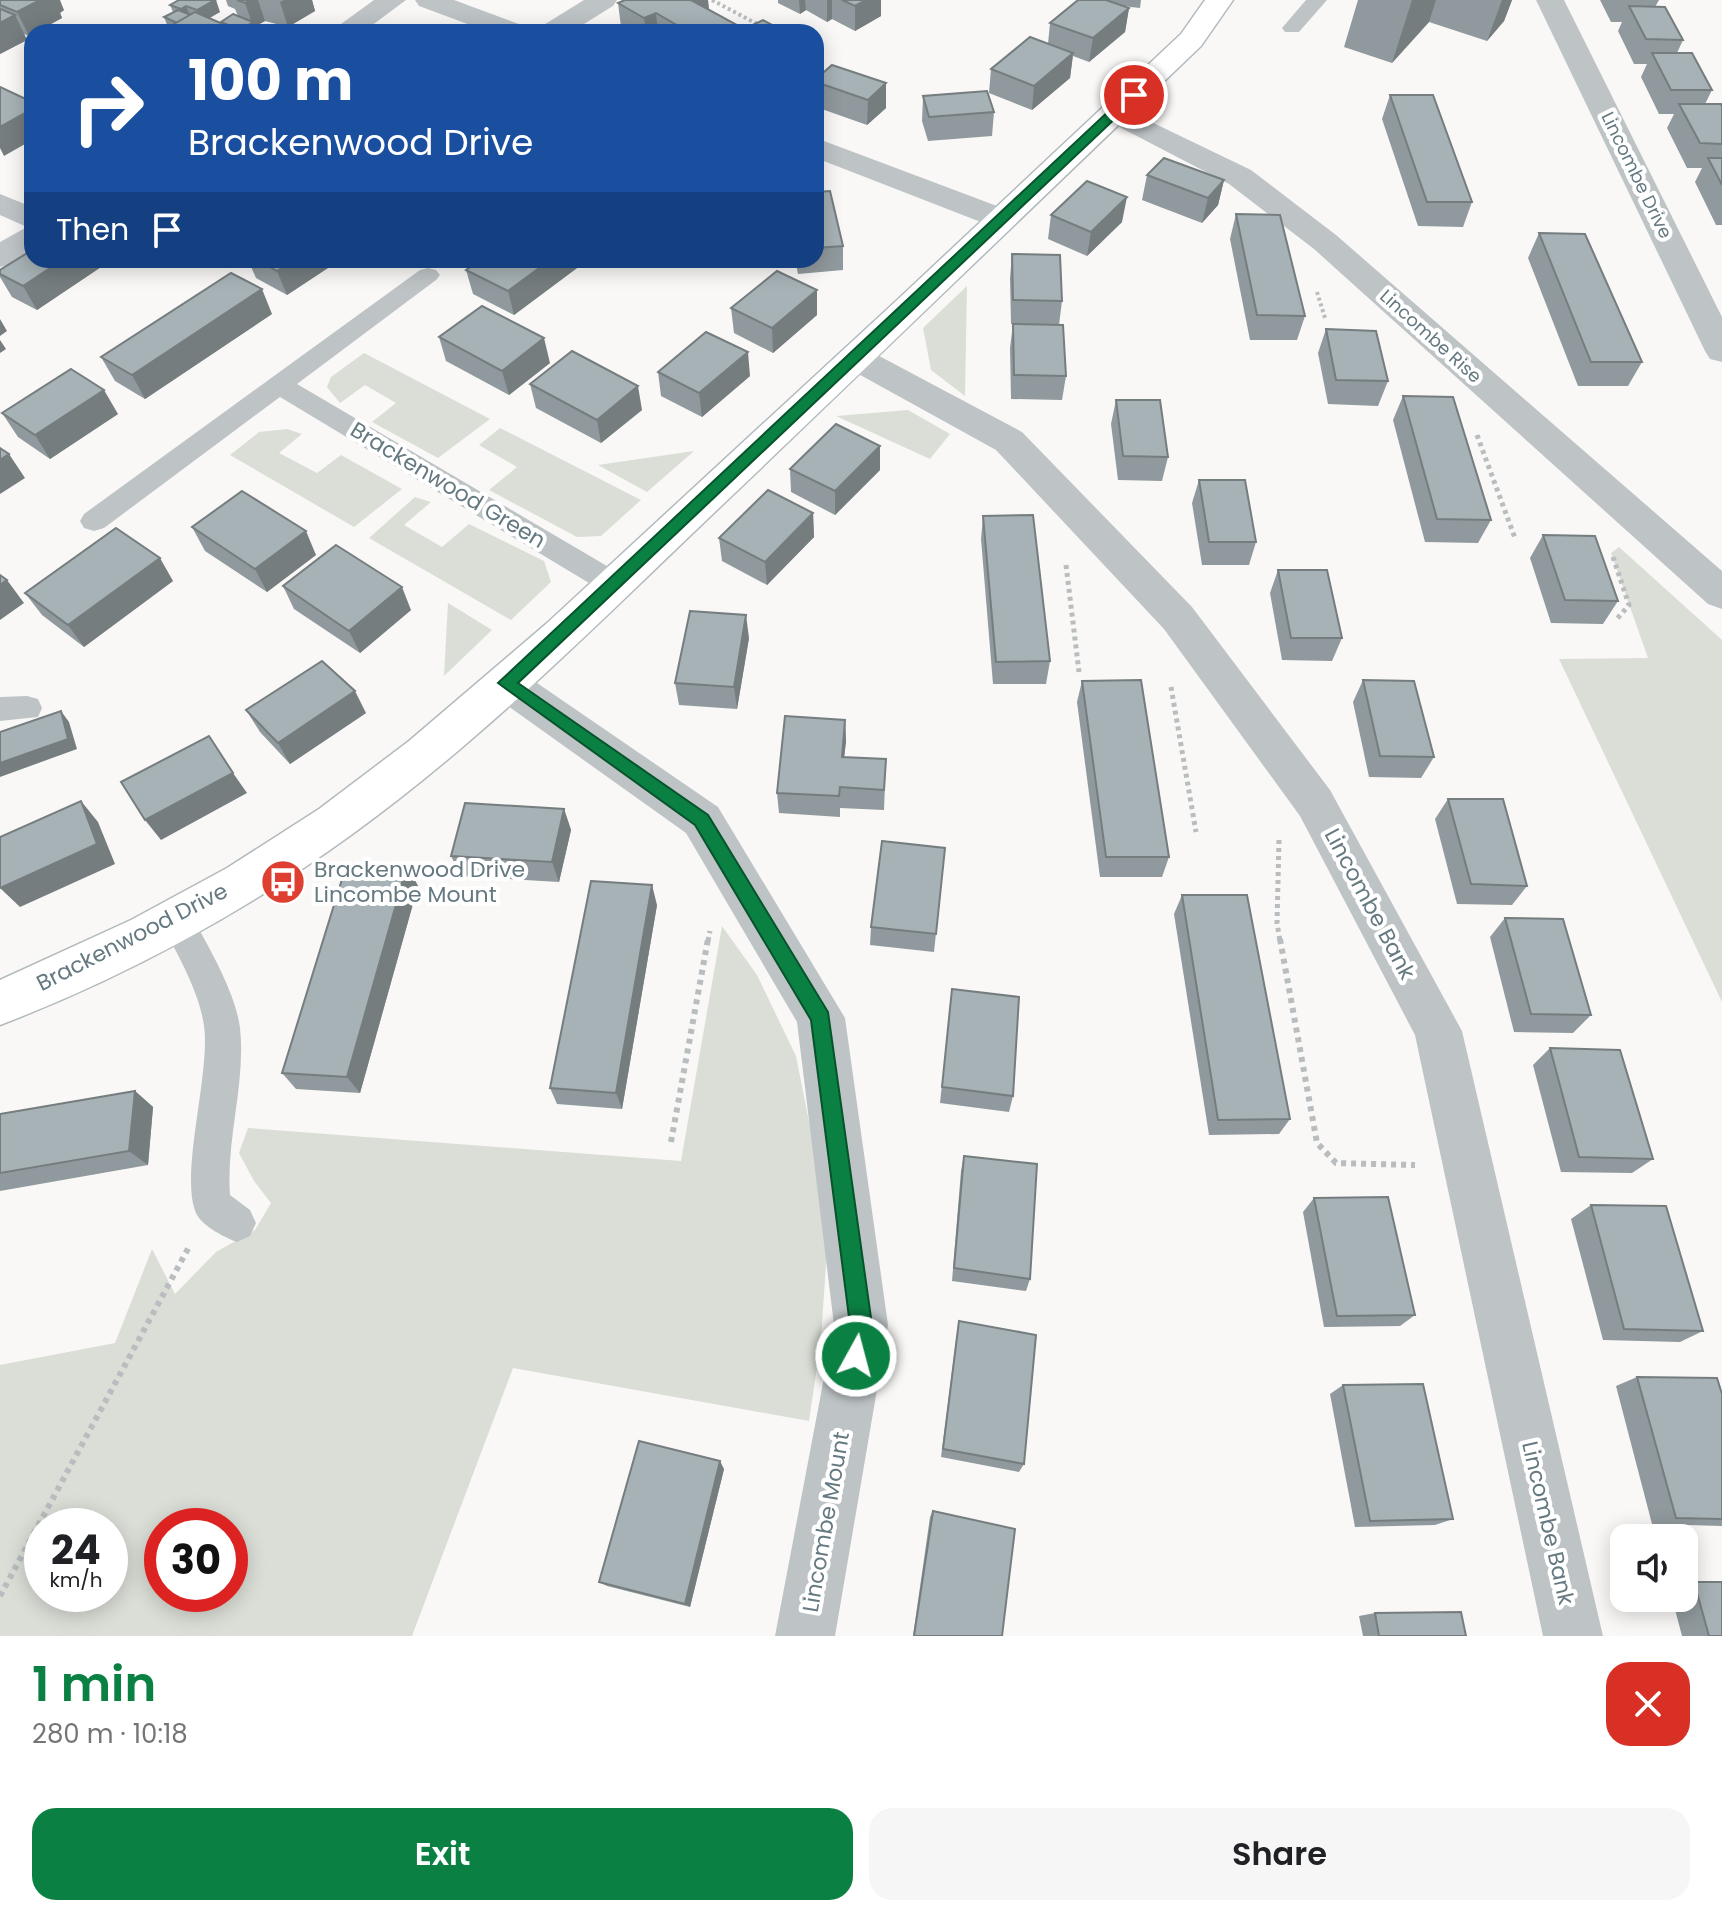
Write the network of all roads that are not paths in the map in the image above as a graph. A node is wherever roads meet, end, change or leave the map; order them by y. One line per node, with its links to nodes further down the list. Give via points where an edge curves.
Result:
1 (392, 0): 7 (street)
2 (429, 0): 8 (street)
3 (603, 0): 9 (street)
4 (1219, 0): 11 (street, Brackenwood Drive, via 1191,40)
5 (1317, 0): 10 (lane)
6 (1550, 0): 19 (street, Lincombe Drive)
7 (356, 24)
8 (493, 24)
9 (565, 24)
10 (1292, 28)
11 (1114, 113): 15 (street, Brackenwood Drive); 24 (street, Lincombe Rise, via 1240,177 1325,242)
12 (824, 150): 15 (street)
13 (0, 203): 14 (street)
14 (24, 215)
15 (1002, 219): 20 (street, Brackenwood Drive)
16 (24, 241): 17 (street)
17 (0, 257)
18 (428, 275): 21 (lane)
19 (1722, 351)
20 (856, 358): 23 (street, Brackenwood Drive); 30 (street, Lincombe Bank, via 1009,441 1189,633 1315,803 1438,1031)
21 (281, 386): 22 (lane); 23 (lane, Brackenwood Green)
22 (94, 521)
23 (614, 584): 25 (street, Brackenwood Drive)
24 (1722, 594)
25 (506, 683): 26 (street, Brackenwood Drive, via 376,792); 29 (street, Lincombe Mount, via 702,820 821,1018 861,1325)
26 (176, 918): 27 (street, Brackenwood Drive); 28 (lane, via 222,1022 224,1078 208,1174)
27 (0, 1003)
28 (224, 1214)
29 (805, 1636)
30 (1573, 1636)

